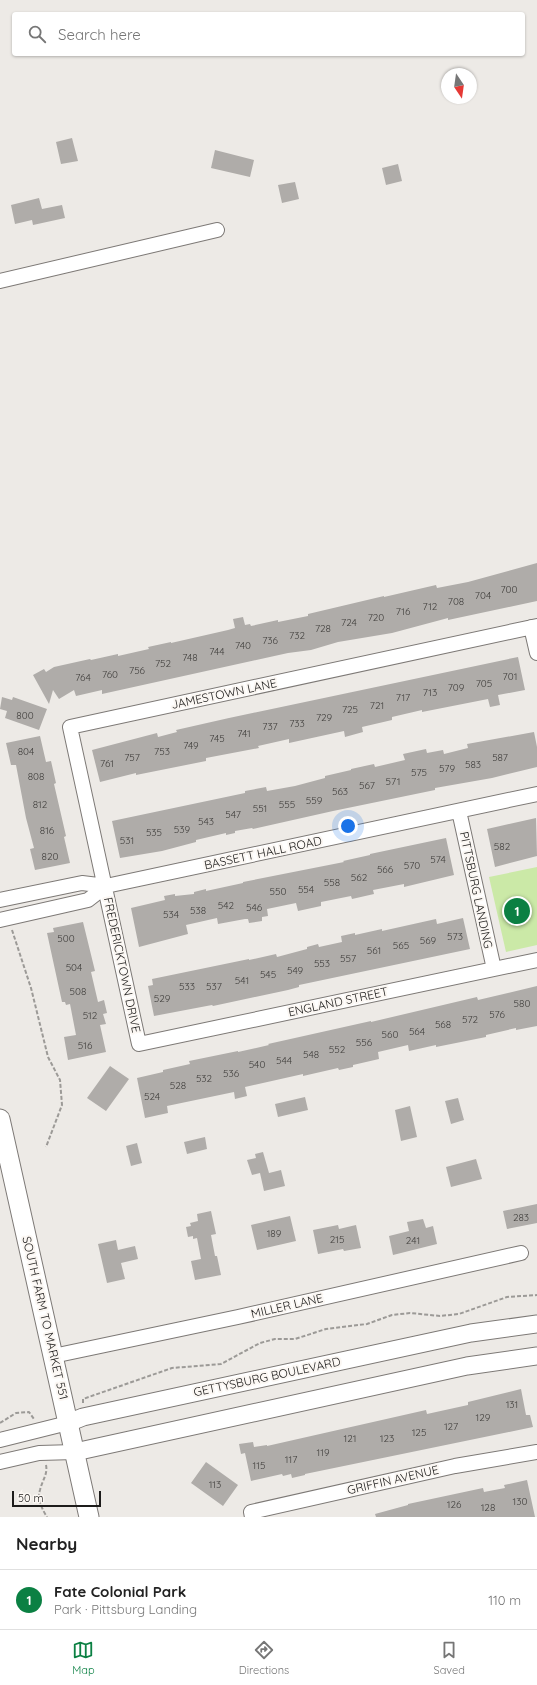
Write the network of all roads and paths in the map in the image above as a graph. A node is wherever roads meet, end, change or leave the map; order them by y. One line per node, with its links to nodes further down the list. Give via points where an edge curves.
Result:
1 (217, 230): 2 (street)
2 (0, 281)
3 (534, 627): 4 (street); 7 (street, JAMESTOWN LANE, via 70,727)
4 (537, 653)
5 (537, 794): 6 (street, BASSETT HALL ROAD)
6 (459, 810): 7 (street, BASSETT HALL ROAD); 11 (street, PITTSBURG LANDING)
7 (106, 886): 8 (street, BASSETT HALL ROAD, via 82,883); 9 (street, BASSETT HALL ROAD, via 88,900); 12 (street, FREDERICKTOWN DRIVE)
8 (0, 900)
9 (5, 923): 14 (path, via 31,988 48,1057 60,1080 62,1106)
10 (537, 960): 11 (street, ENGLAND STREET)
11 (494, 969): 12 (street, ENGLAND STREET)
12 (139, 1044)
13 (0, 1119): 18 (main road, SOUTH FARM TO MARKET 551)
14 (46, 1147)
15 (521, 1253): 18 (street, MILLER LANE)
16 (537, 1295): 20 (path, via 507,1297 459,1314 392,1315 367,1324 326,1329 295,1339 260,1342 221,1364 172,1368)
17 (537, 1324): 21 (street, GETTYSBURG BOULEVARD, via 471,1333 83,1417)
18 (53, 1356): 21 (main road, SOUTH FARM TO MARKET 551)
19 (537, 1356): 23 (street, via 467,1366)
20 (83, 1399)
21 (68, 1423): 22 (street, GETTYSBURG BOULEVARD); 23 (main road, SOUTH FARM TO MARKET 551)
22 (0, 1440)
23 (75, 1452): 25 (street); 29 (main road, SOUTH FARM TO MARKET 551)
24 (537, 1452): 27 (street, GRIFFIN AVENUE, via 455,1466)
25 (43, 1453): 26 (street); 28 (path, via 47,1470 39,1491)
26 (0, 1462)
27 (251, 1515)
28 (46, 1517)
29 (89, 1517)

